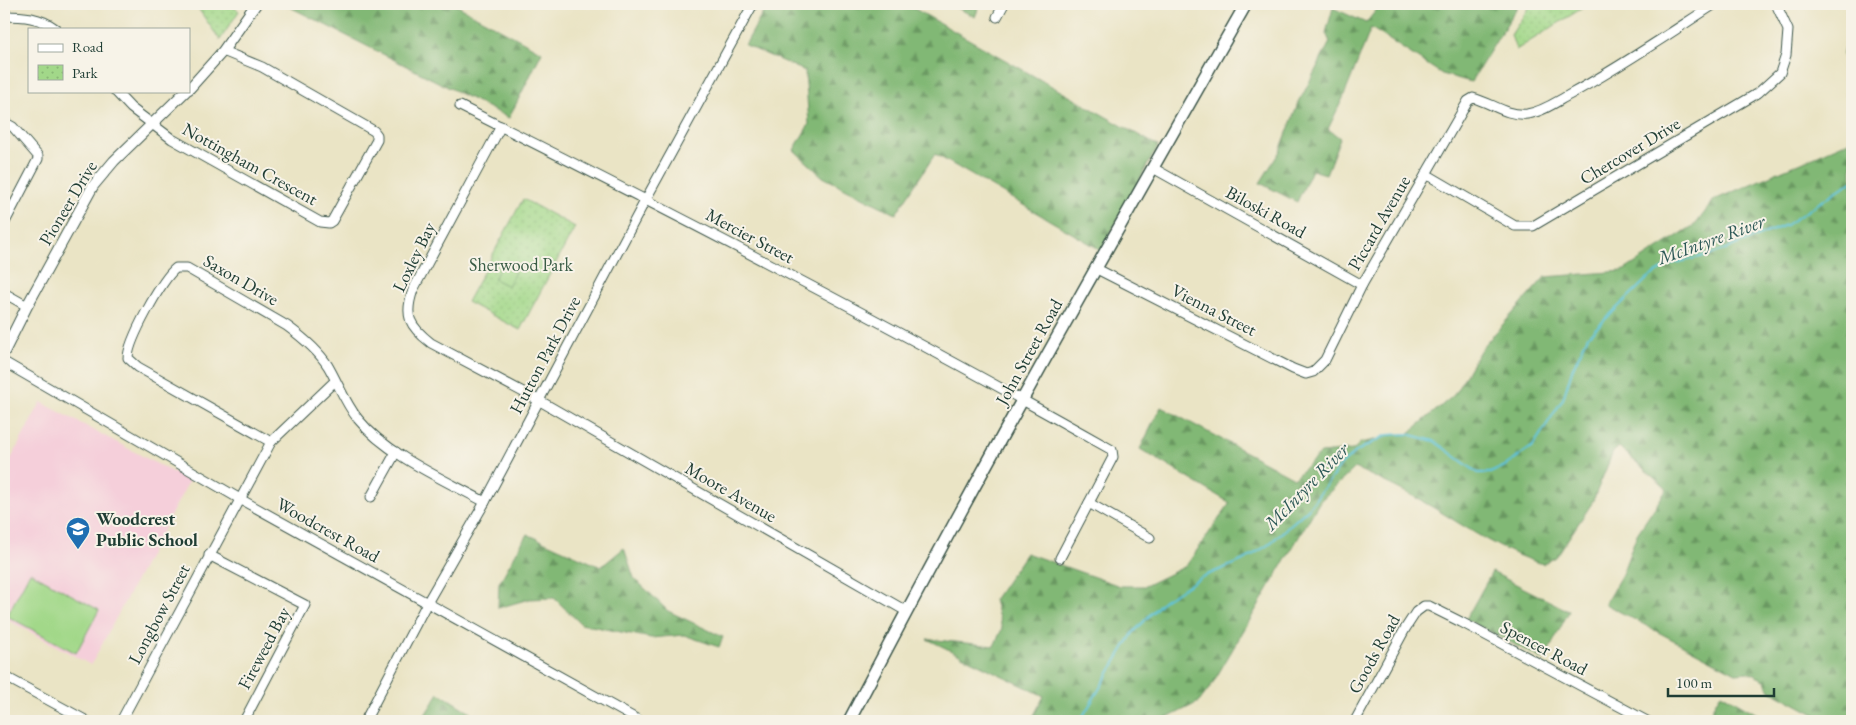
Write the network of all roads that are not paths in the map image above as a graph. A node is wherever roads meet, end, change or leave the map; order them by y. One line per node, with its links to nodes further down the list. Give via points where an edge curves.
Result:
1 (256, 4): 10 (street)
2 (753, 4): 20 (street, Hutton Park Drive)
3 (1004, 4): 8 (street)
4 (1246, 4): 18 (main road, John Street Road)
5 (1715, 4): 19 (street, Piccard Avenue, via 1587,86 1539,111 1526,114 1501,111 1473,98 1468,101)
6 (1776, 4): 19 (street, Chercover Drive, via 1788,30 1786,55 1780,73 1758,92 1533,226 1515,226)
7 (4, 16): 9 (street, via 40,20)
8 (996, 17)
9 (54, 28)
10 (223, 51): 11 (street); 16 (street, Nottingham Crescent, via 262,67 377,135 334,219 329,223 320,222 172,139)
11 (190, 87)
12 (116, 92): 16 (street)
13 (185, 92): 16 (street, Pioneer Drive)
14 (460, 106): 17 (street, Mercier Street)
15 (4, 122): 21 (street, via 12,126 38,159)
16 (152, 124): 25 (street, Pioneer Drive, via 93,186)
17 (500, 126): 20 (street, Mercier Street); 31 (street, Loxley Bay, via 413,290 408,316 418,333 431,342)
18 (1153, 168): 22 (main road, John Street Road); 23 (street, Biloski Road)
19 (1426, 174): 23 (street, Piccard Avenue)
20 (646, 199): 30 (street, Mercier Street); 31 (street, Hutton Park Drive)
21 (4, 224)
22 (1095, 268): 28 (street, Vienna Street, via 1302,373); 30 (main road, John Street Road)
23 (1362, 285): 28 (street, Piccard Avenue)
24 (4, 293): 25 (street)
25 (27, 306): 26 (street, Pioneer Drive)
26 (4, 352)
27 (4, 362): 35 (street, Woodcrest Road)
28 (1319, 368)
29 (335, 381): 32 (street, Longbow Street); 32 (street, Saxon Drive, via 312,346 287,326 187,268 172,271 164,280 130,345 128,358 138,367); 33 (street, Saxon Drive, via 358,420)
30 (1023, 400): 37 (street, Mercier Street, via 1112,450 1113,457); 43 (main road, John Street Road)
31 (540, 401): 36 (street, Hutton Park Drive); 43 (street, Moore Avenue)
32 (271, 442): 35 (street, Longbow Street)
33 (396, 452): 34 (street); 36 (street, Saxon Drive)
34 (371, 497)
35 (240, 499): 39 (street, Longbow Street); 41 (street, Woodcrest Road)
36 (485, 502): 41 (street, Hutton Park Drive)
37 (1089, 503): 38 (street); 40 (street)
38 (1150, 538)
39 (210, 555): 46 (street, Longbow Street); 47 (street, Fireweed Bay, via 305,606)
40 (1060, 558)
41 (427, 603): 48 (street, Hutton Park Drive); 49 (street, Woodcrest Road)
42 (1424, 606): 51 (street, Goods Road, via 1416,612); 52 (street, Spencer Road, via 1461,622)
43 (906, 611): 50 (main road, John Street Road)
44 (4, 676): 45 (street)
45 (87, 721)
46 (121, 721)
47 (244, 721)
48 (365, 721)
49 (640, 721)
50 (849, 721)
51 (1355, 721)
52 (1647, 721)

